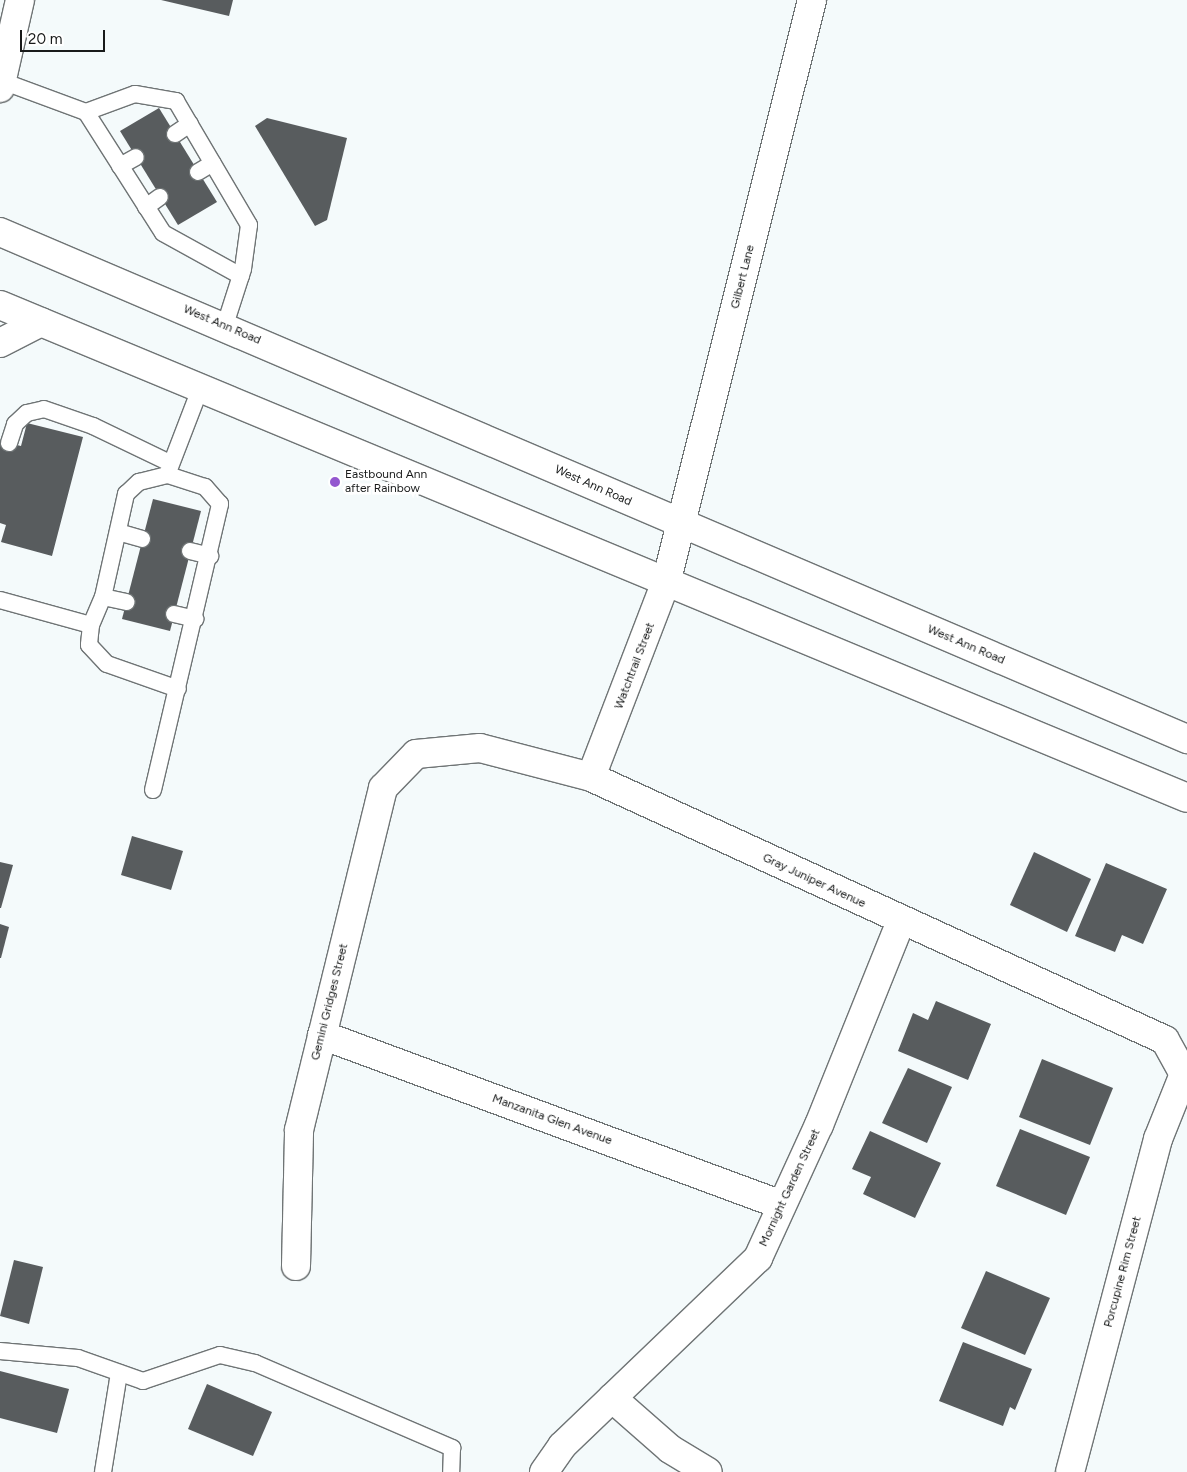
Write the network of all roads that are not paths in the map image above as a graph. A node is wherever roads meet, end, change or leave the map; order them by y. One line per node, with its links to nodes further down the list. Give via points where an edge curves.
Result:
1 (20, 0): 3 (street)
2 (812, 0): 22 (street, Gilbert Lane)
3 (1, 85): 4 (lane)
4 (86, 112): 5 (lane, via 136,94 176,101); 9 (lane)
5 (190, 124): 6 (lane); 8 (lane)
6 (175, 134)
7 (136, 158): 9 (lane)
8 (213, 163): 10 (lane); 14 (lane, via 249,225)
9 (120, 166): 12 (lane)
10 (198, 172)
11 (160, 197): 12 (lane)
12 (146, 207): 14 (lane, via 163,233)
13 (0, 232): 17 (street, West Ann Road)
14 (241, 276): 17 (lane)
15 (0, 305): 16 (street)
16 (41, 322): 18 (street); 19 (street)
17 (224, 325): 22 (street, West Ann Road)
18 (0, 343)
19 (200, 388): 21 (lane); 28 (street)
20 (9, 444): 21 (lane, via 15,424 28,413 44,409 93,426)
21 (168, 469): 23 (lane, via 139,482 126,494); 27 (lane, via 205,487 220,504)
22 (681, 524): 26 (street, Gilbert Lane); 36 (street, West Ann Road)
23 (118, 532): 24 (lane); 29 (lane)
24 (142, 539)
25 (190, 551): 27 (lane)
26 (674, 553): 28 (street, Watchtrail Street)
27 (210, 556): 33 (lane)
28 (668, 579): 38 (street, Watchtrail Street); 40 (street)
29 (103, 597): 31 (lane); 34 (lane)
30 (0, 600): 34 (lane)
31 (126, 602)
32 (174, 614): 33 (lane)
33 (195, 619): 35 (lane)
34 (91, 625): 35 (lane, via 89,645 107,664)
35 (178, 689): 39 (lane)
36 (1187, 740)
37 (416, 754): 38 (street, Gray Juniper Avenue, via 480,748); 42 (street, Gemini Gridges Street, via 383,788)
38 (591, 777): 41 (street, Gray Juniper Avenue)
39 (153, 790)
40 (1187, 798)
41 (901, 921): 43 (street, Gray Juniper Avenue, via 1165,1040); 44 (street, Mornight Garden Street)
42 (322, 1035): 44 (street, Manzanita Glen Avenue); 45 (street, Gemini Gridges Street, via 299,1130)
43 (1184, 1074): 53 (street, Porcupine Rim Street, via 1158,1139)
44 (782, 1205): 48 (street, Mornight Garden Street, via 758,1258)
45 (296, 1266)
46 (0, 1350): 47 (lane, via 78,1358)
47 (120, 1373): 49 (lane); 50 (lane, via 144,1381 220,1355 255,1363 452,1448)
48 (612, 1398): 51 (street, Mornight Garden Street, via 562,1446); 52 (street, via 670,1449)
49 (103, 1472)
50 (451, 1472)
51 (544, 1472)
52 (708, 1472)
53 (1070, 1472)

